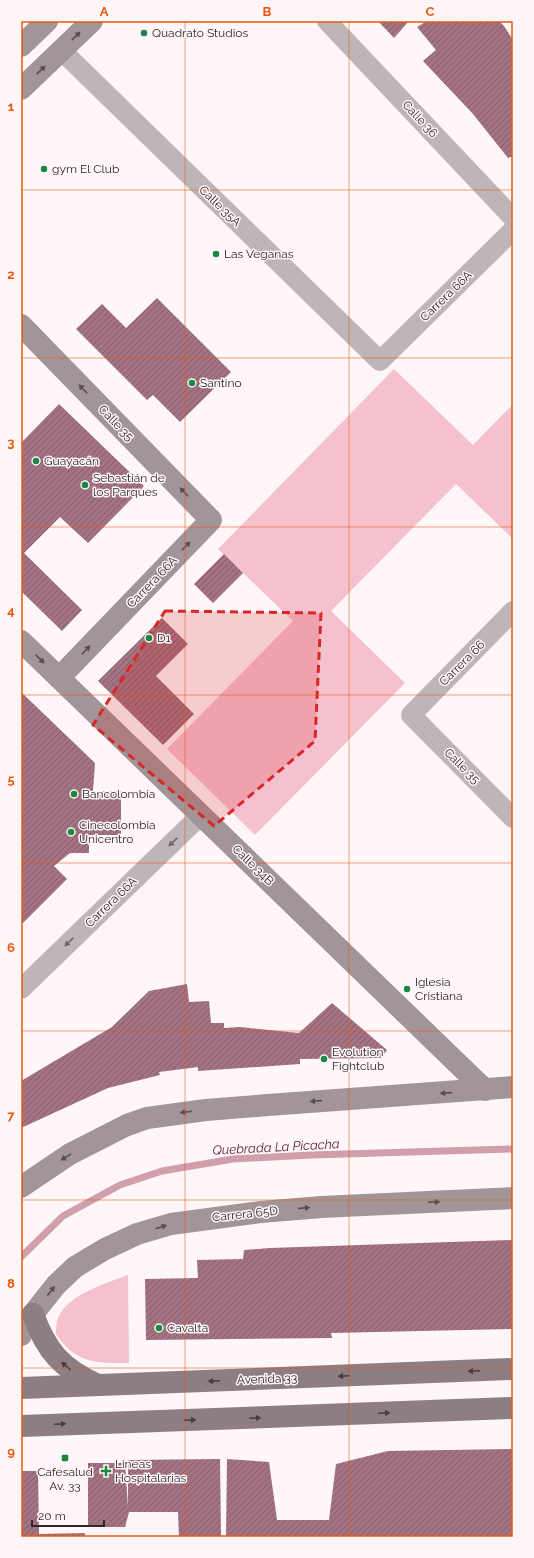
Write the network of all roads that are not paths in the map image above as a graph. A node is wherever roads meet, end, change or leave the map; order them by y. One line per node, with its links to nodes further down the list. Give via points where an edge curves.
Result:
1 (47, 21): 4 (street)
2 (92, 21): 5 (street, one-way to 2)
3 (327, 21): 7 (street, Calle 36)
4 (21, 46)
5 (61, 50): 6 (street, one-way to 5); 10 (street, Calle 35A)
6 (21, 89)
7 (513, 218)
8 (513, 230): 10 (street, Carrera 66A)
9 (21, 325): 11 (street, Calle 35, one-way to 9)
10 (380, 361)
11 (211, 520): 14 (street, Carrera 66A, one-way to 11)
12 (513, 611): 15 (street, Carrera 66)
13 (21, 641): 14 (street, Calle 34B, one-way to 14)
14 (59, 678): 16 (street, Calle 34B)
15 (411, 715): 17 (street, Calle 35)
16 (201, 815): 18 (street, Carrera 66A, one-way to 18); 20 (street, Calle 34B)
17 (513, 818)
18 (21, 990)
19 (513, 1087): 20 (street)
20 (484, 1090): 21 (street, one-way to 21, via 262,1105 147,1118 98,1138)
21 (26, 1180)
22 (513, 1198): 23 (street, Carrera 65D, one-way to 22, via 56,1285 75,1267 137,1234 171,1224 321,1207)
23 (33, 1314): 24 (street, Carrera 65D); 26 (main road, one-way to 23, via 80,1377 50,1350 39,1332)
24 (21, 1335)
25 (513, 1369): 26 (main road, Avenida 33, one-way to 26)
26 (99, 1385): 27 (main road, Avenida 33)
27 (21, 1388)
28 (513, 1408): 29 (main road, one-way to 28)
29 (21, 1426)

